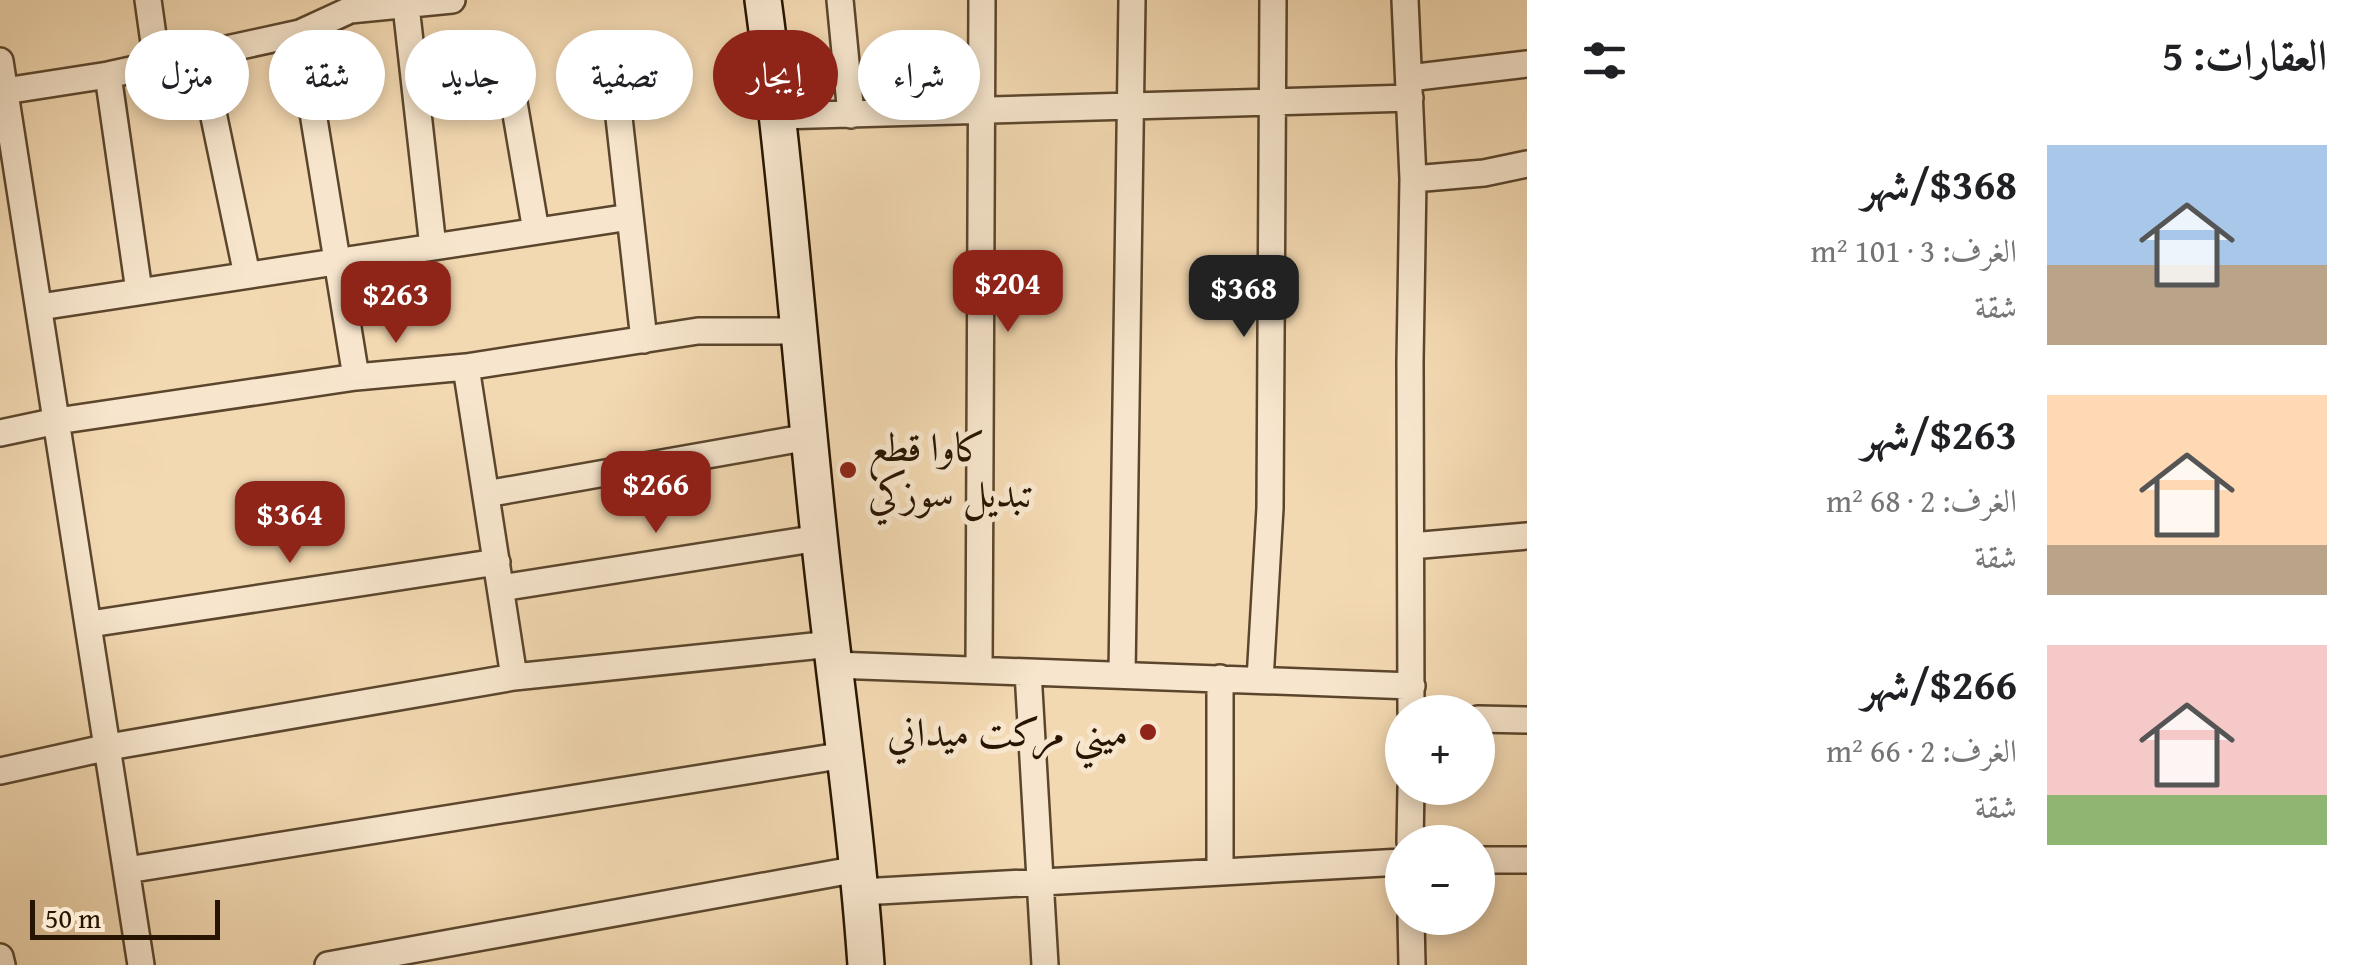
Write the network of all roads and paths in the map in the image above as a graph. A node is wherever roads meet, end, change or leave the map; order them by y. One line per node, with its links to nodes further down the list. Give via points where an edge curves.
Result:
1 (148, 0): 11 (street)
2 (452, 0): 10 (street)
3 (763, 0): 13 (street)
4 (840, 0): 24 (street)
5 (982, 0): 22 (street)
6 (1132, 0): 21 (street)
7 (1273, 0): 20 (street)
8 (1405, 0): 18 (street)
9 (349, 5): 10 (street); 12 (street)
10 (406, 6): 34 (street)
11 (152, 30)
12 (305, 30)
13 (767, 30)
14 (0, 61): 19 (street)
15 (1527, 64): 18 (street)
16 (125, 71): 17 (street)
17 (108, 75): 19 (street); 37 (street)
18 (1410, 88): 20 (street); 31 (street)
19 (5, 91): 38 (street)
20 (1274, 102): 21 (street); 58 (street, via 1270,508)
21 (1129, 108): 22 (street); 55 (street)
22 (982, 113): 24 (street); 53 (street)
23 (838, 115): 24 (street)
24 (852, 115)
25 (213, 120): 36 (street)
26 (314, 120): 35 (street)
27 (517, 120): 33 (street)
28 (619, 120): 32 (street)
29 (778, 120): 39 (street)
30 (1527, 164): 31 (street)
31 (1413, 179): 49 (street)
32 (630, 217): 33 (street); 40 (street)
33 (536, 232): 34 (street)
34 (433, 247): 35 (street)
35 (336, 262): 36 (street); 42 (street)
36 (246, 275): 37 (street)
37 (139, 291): 38 (street)
38 (40, 307): 43 (street)
39 (799, 331): 40 (street, via 698,331); 45 (street)
40 (644, 340): 41 (street)
41 (466, 367): 42 (street); 46 (street)
42 (356, 377): 43 (street)
43 (57, 420): 44 (street); 51 (street)
44 (0, 434)
45 (809, 437): 46 (street); 48 (street)
46 (486, 494): 50 (street)
47 (1527, 536): 49 (street)
48 (819, 538): 50 (street); 52 (street)
49 (1411, 546): 59 (street)
50 (499, 575): 51 (street); 56 (street)
51 (90, 624): 63 (street)
52 (833, 655): 53 (street); 56 (street); 64 (street)
53 (978, 670): 54 (street)
54 (1028, 672): 55 (street); 72 (street)
55 (1122, 675): 57 (street)
56 (514, 677): 63 (street)
57 (1220, 678): 58 (street); 70 (street)
58 (1260, 680): 59 (street)
59 (1412, 686): 60 (street)
60 (1412, 695)
61 (1495, 720): 62 (street)
62 (1527, 720)
63 (109, 748): 65 (street); 69 (street)
64 (844, 755): 69 (street); 71 (street)
65 (0, 770)
66 (1495, 860): 67 (street)
67 (1527, 860)
68 (1385, 863): 70 (street)
69 (127, 870): 77 (street)
70 (1220, 872): 72 (street)
71 (860, 881): 72 (street); 74 (street); 79 (street)
72 (1038, 882): 80 (street)
73 (1411, 935): 81 (street)
74 (472, 952): 78 (street)
75 (0, 957): 76 (street)
76 (2, 965)
77 (141, 965)
78 (328, 965)
79 (866, 965)
80 (1044, 965)
81 (1412, 965)

